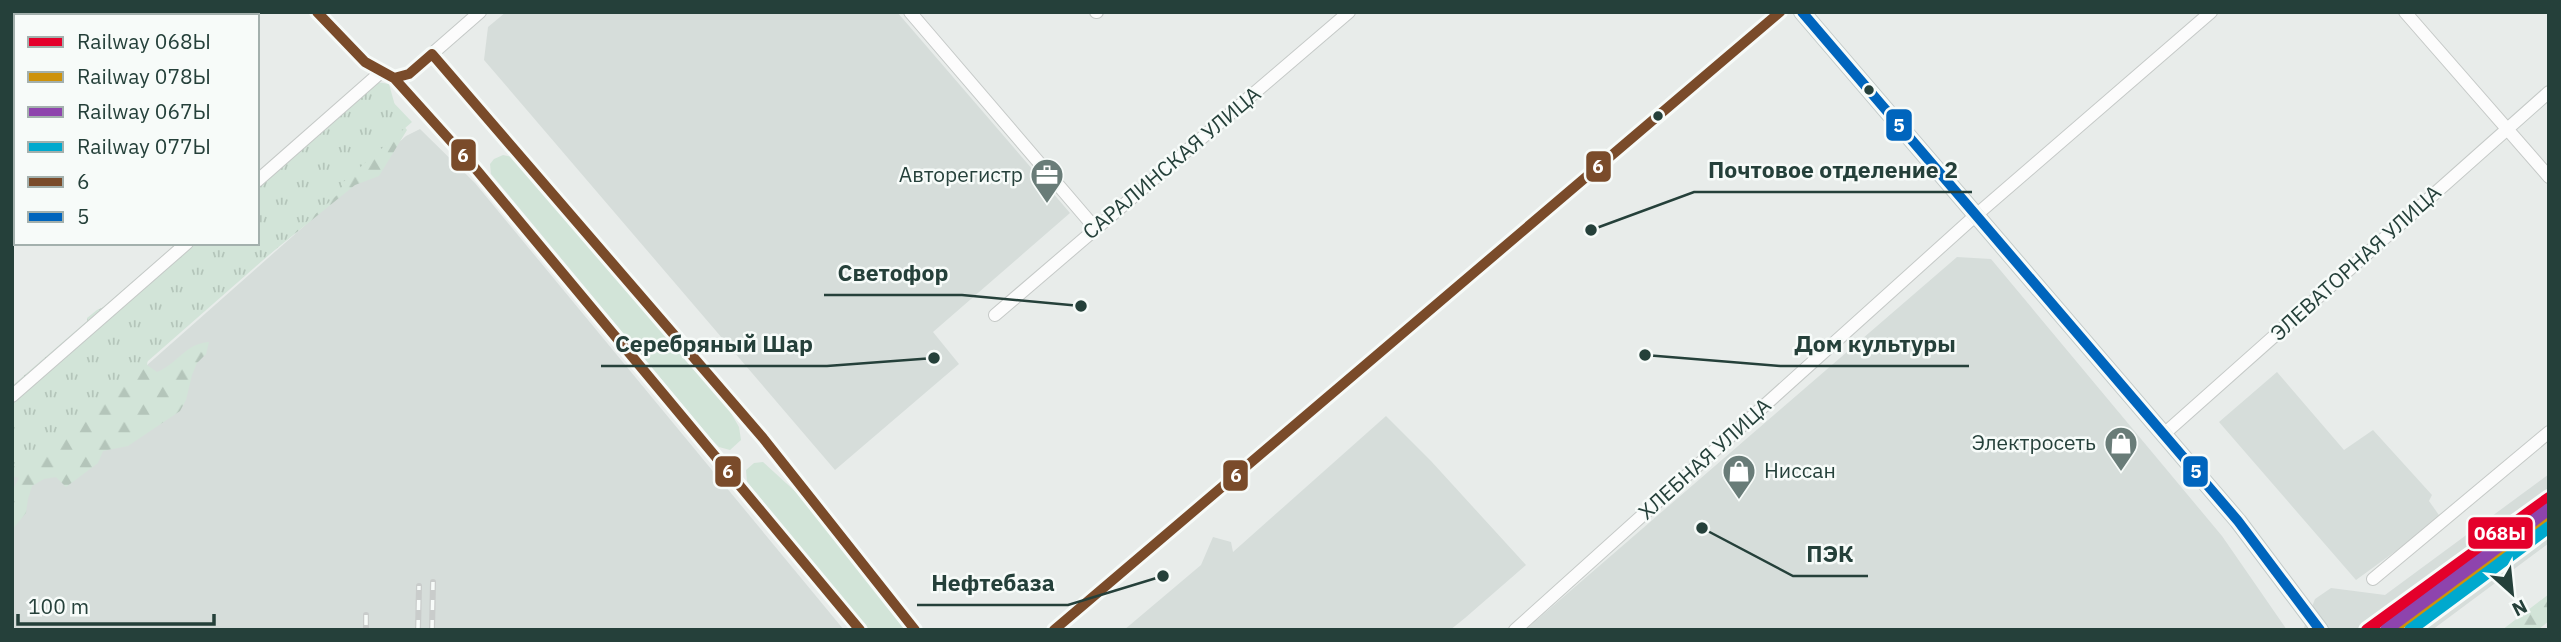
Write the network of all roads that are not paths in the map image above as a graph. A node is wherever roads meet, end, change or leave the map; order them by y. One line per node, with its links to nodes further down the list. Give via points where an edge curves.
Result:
1 (317, 12): 11 (street, via 365,62)
2 (481, 12): 10 (street)
3 (929, 12): 9 (street)
4 (1349, 12): 18 (street, САРАЛИНСКАЯ УЛИЦА)
5 (1780, 12): 27 (street)
6 (1802, 12): 17 (main road)
7 (2211, 12): 17 (street, ХЛЕБНАЯ УЛИЦА)
8 (2405, 12): 14 (street)
9 (914, 17): 18 (street)
10 (432, 54): 12 (street, via 409,74); 26 (street, via 763,438)
11 (381, 72): 12 (street); 16 (street)
12 (394, 78): 25 (street, via 485,179)
13 (2549, 92): 14 (street, ЭЛЕВАТОРНАЯ УЛИЦА)
14 (2507, 129): 15 (street); 23 (street, ЭЛЕВАТОРНАЯ УЛИЦА)
15 (2549, 177)
16 (259, 179)
17 (1975, 216): 23 (main road); 28 (street, ХЛЕБНАЯ УЛИЦА)
18 (1095, 228): 20 (street, САРАЛИНСКАЯ УЛИЦА)
19 (185, 245): 21 (street)
20 (996, 315)
21 (13, 394)
22 (2549, 432): 24 (street)
23 (2164, 434): 29 (main road, via 2238,521)
24 (2373, 579)
25 (860, 630)
26 (915, 630)
27 (1054, 630)
28 (1515, 630)
29 (2320, 630)

